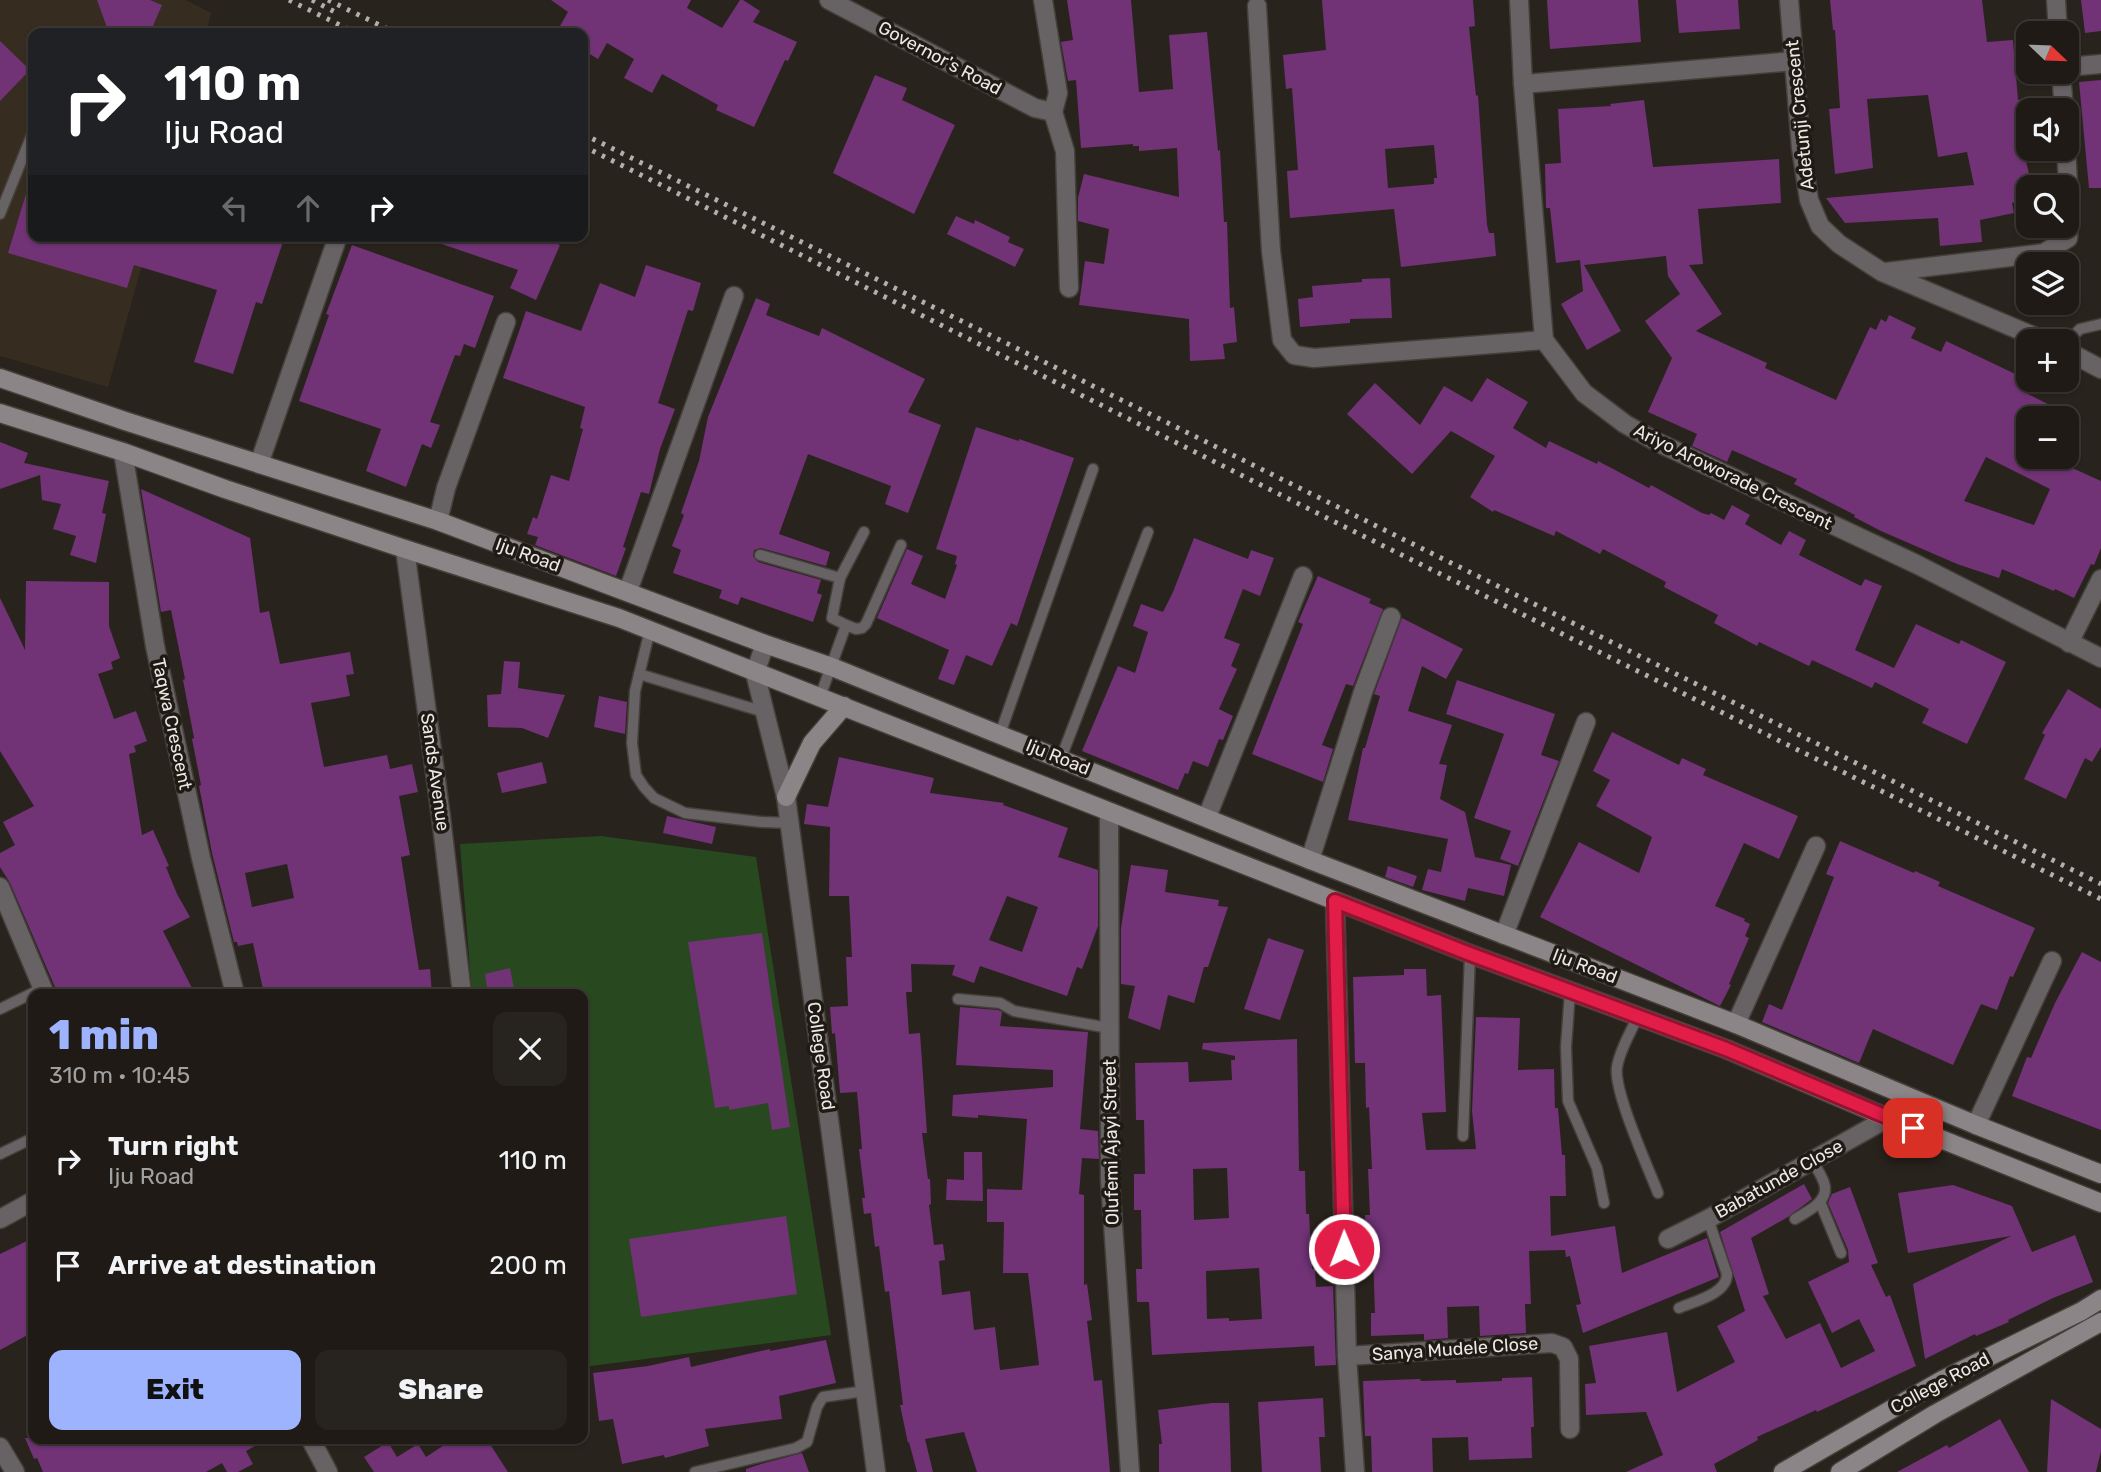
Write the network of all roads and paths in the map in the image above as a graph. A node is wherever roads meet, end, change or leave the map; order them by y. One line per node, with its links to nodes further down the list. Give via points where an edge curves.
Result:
1 (830, 0): 12 (street, Governor's Road, via 1035,108)
2 (1043, 0): 12 (street, via 1058,93)
3 (1519, 0): 11 (street)
4 (1789, 0): 8 (street, Adetunji Crescent)
5 (2056, 0): 7 (street)
6 (1257, 6): 24 (street, via 1271,251 1282,340 1294,355 1314,358)
7 (2058, 21)
8 (1794, 61): 11 (street); 17 (street, Adetunji Crescent, via 1809,200 1820,226)
9 (2101, 64): 10 (street)
10 (2079, 66)
11 (1523, 84): 24 (street)
12 (1053, 112): 18 (street, via 1065,151)
13 (28, 144): 15 (lane)
14 (2067, 161): 17 (street, via 2068,238 2045,253)
15 (0, 214)
16 (336, 242): 30 (street)
17 (1882, 272): 22 (street, Adetunji Crescent)
18 (1069, 288)
19 (734, 296): 41 (street)
20 (506, 322): 32 (street)
21 (2101, 324): 23 (lane)
22 (2017, 329)
23 (2079, 330)
24 (1544, 340): 45 (street, Ariyo Aroworade Crescent, via 1584,393 1625,424)
25 (2079, 357): 26 (street)
26 (2101, 369)
27 (0, 378): 30 (main road, Iju Road)
28 (0, 413): 29 (main road, Iju Road)
29 (123, 452): 36 (main road, Iju Road); 69 (street, Taqwa Crescent, via 155,646)
30 (259, 464): 32 (main road, Iju Road)
31 (1093, 469): 55 (lane)
32 (438, 522): 41 (main road, Iju Road)
33 (864, 531): 39 (lane)
34 (1147, 532): 56 (lane)
35 (901, 545): 43 (lane, via 866,624 856,629)
36 (405, 549): 44 (main road, Iju Road); 70 (street, Sands Avenue)
37 (760, 555): 39 (lane)
38 (1303, 576): 59 (street)
39 (840, 578): 43 (lane, via 832,618)
40 (2101, 579): 45 (street)
41 (628, 592): 46 (main road, Iju Road)
42 (1391, 617): 62 (street)
43 (846, 625): 48 (lane)
44 (650, 630): 49 (main road, Iju Road); 50 (lane)
45 (2069, 643): 47 (street, Ariyo Aroworade Crescent)
46 (765, 644): 48 (main road, Iju Road); 49 (street)
47 (2101, 658)
48 (832, 667): 51 (lane); 55 (main road, Iju Road)
49 (755, 673): 51 (main road, Iju Road); 53 (street, College Road)
50 (639, 674): 53 (lane); 60 (lane, via 632,743 636,775 654,798 685,813)
51 (820, 697): 52 (main road, Iju Road)
52 (844, 706): 57 (main road, via 812,743); 58 (main road, Iju Road)
53 (764, 712): 57 (street, College Road)
54 (1586, 722): 65 (street)
55 (1000, 734): 56 (main road, Iju Road)
56 (1061, 758): 59 (main road, Iju Road)
57 (786, 797): 60 (street, College Road)
58 (1109, 812): 64 (main road, Iju Road); 77 (street, Olufemi Ajayi Street)
59 (1207, 817): 62 (main road, Iju Road)
60 (789, 823): 99 (street, College Road)
61 (1816, 846): 76 (street)
62 (1310, 860): 65 (main road, Iju Road)
63 (0, 887): 68 (street)
64 (1335, 901): 66 (main road, Iju Road); 98 (street)
65 (1504, 936): 76 (main road, Iju Road)
66 (1470, 954): 71 (main road, Iju Road); 80 (lane)
67 (2052, 961): 79 (street)
68 (43, 989)
69 (234, 989)
70 (461, 989)
71 (1570, 992): 75 (main road, Iju Road); 87 (lane, via 1568,1101 1597,1168)
72 (28, 998): 74 (lane)
73 (958, 999): 77 (lane, via 1000,1003 1014,1011)
74 (0, 1009)
75 (1638, 1016): 78 (main road, Iju Road); 85 (lane, via 1617,1069 1619,1089)
76 (1736, 1024): 79 (main road, Iju Road)
77 (1110, 1028): 107 (street, Olufemi Ajayi Street, via 1110,1180)
78 (1888, 1118): 83 (street, Babatunde Close); 88 (main road, Iju Road)
79 (1976, 1125): 84 (main road, Iju Road)
80 (1464, 1136)
81 (28, 1140): 82 (lane)
82 (0, 1154)
83 (1812, 1160): 86 (lane, via 1825,1187); 91 (street, Babatunde Close)
84 (2101, 1174)
85 (1658, 1193)
86 (1820, 1202): 92 (lane); 94 (lane)
87 (1604, 1203)
88 (2101, 1203)
89 (28, 1204): 90 (street)
90 (0, 1219)
91 (1708, 1219): 93 (street, Babatunde Close); 96 (lane, via 1727,1280 1722,1288)
92 (1795, 1219)
93 (1668, 1239)
94 (1842, 1253)
95 (2101, 1299): 109 (main road, College Road, via 1942,1380)
96 (1679, 1308)
97 (2101, 1322): 110 (main road, College Road)
98 (1347, 1356): 100 (street, Sanya Mudele Close, via 1552,1343 1563,1347 1569,1359); 108 (street)
99 (866, 1391): 105 (lane, via 822,1397 807,1441 796,1448); 106 (street, College Road)
100 (1570, 1429)
101 (313, 1444): 104 (street)
102 (0, 1447): 103 (street)
103 (15, 1472)
104 (328, 1472)
105 (695, 1472)
106 (876, 1472)
107 (1130, 1472)
108 (1355, 1472)
109 (1783, 1472)
110 (1840, 1472)

